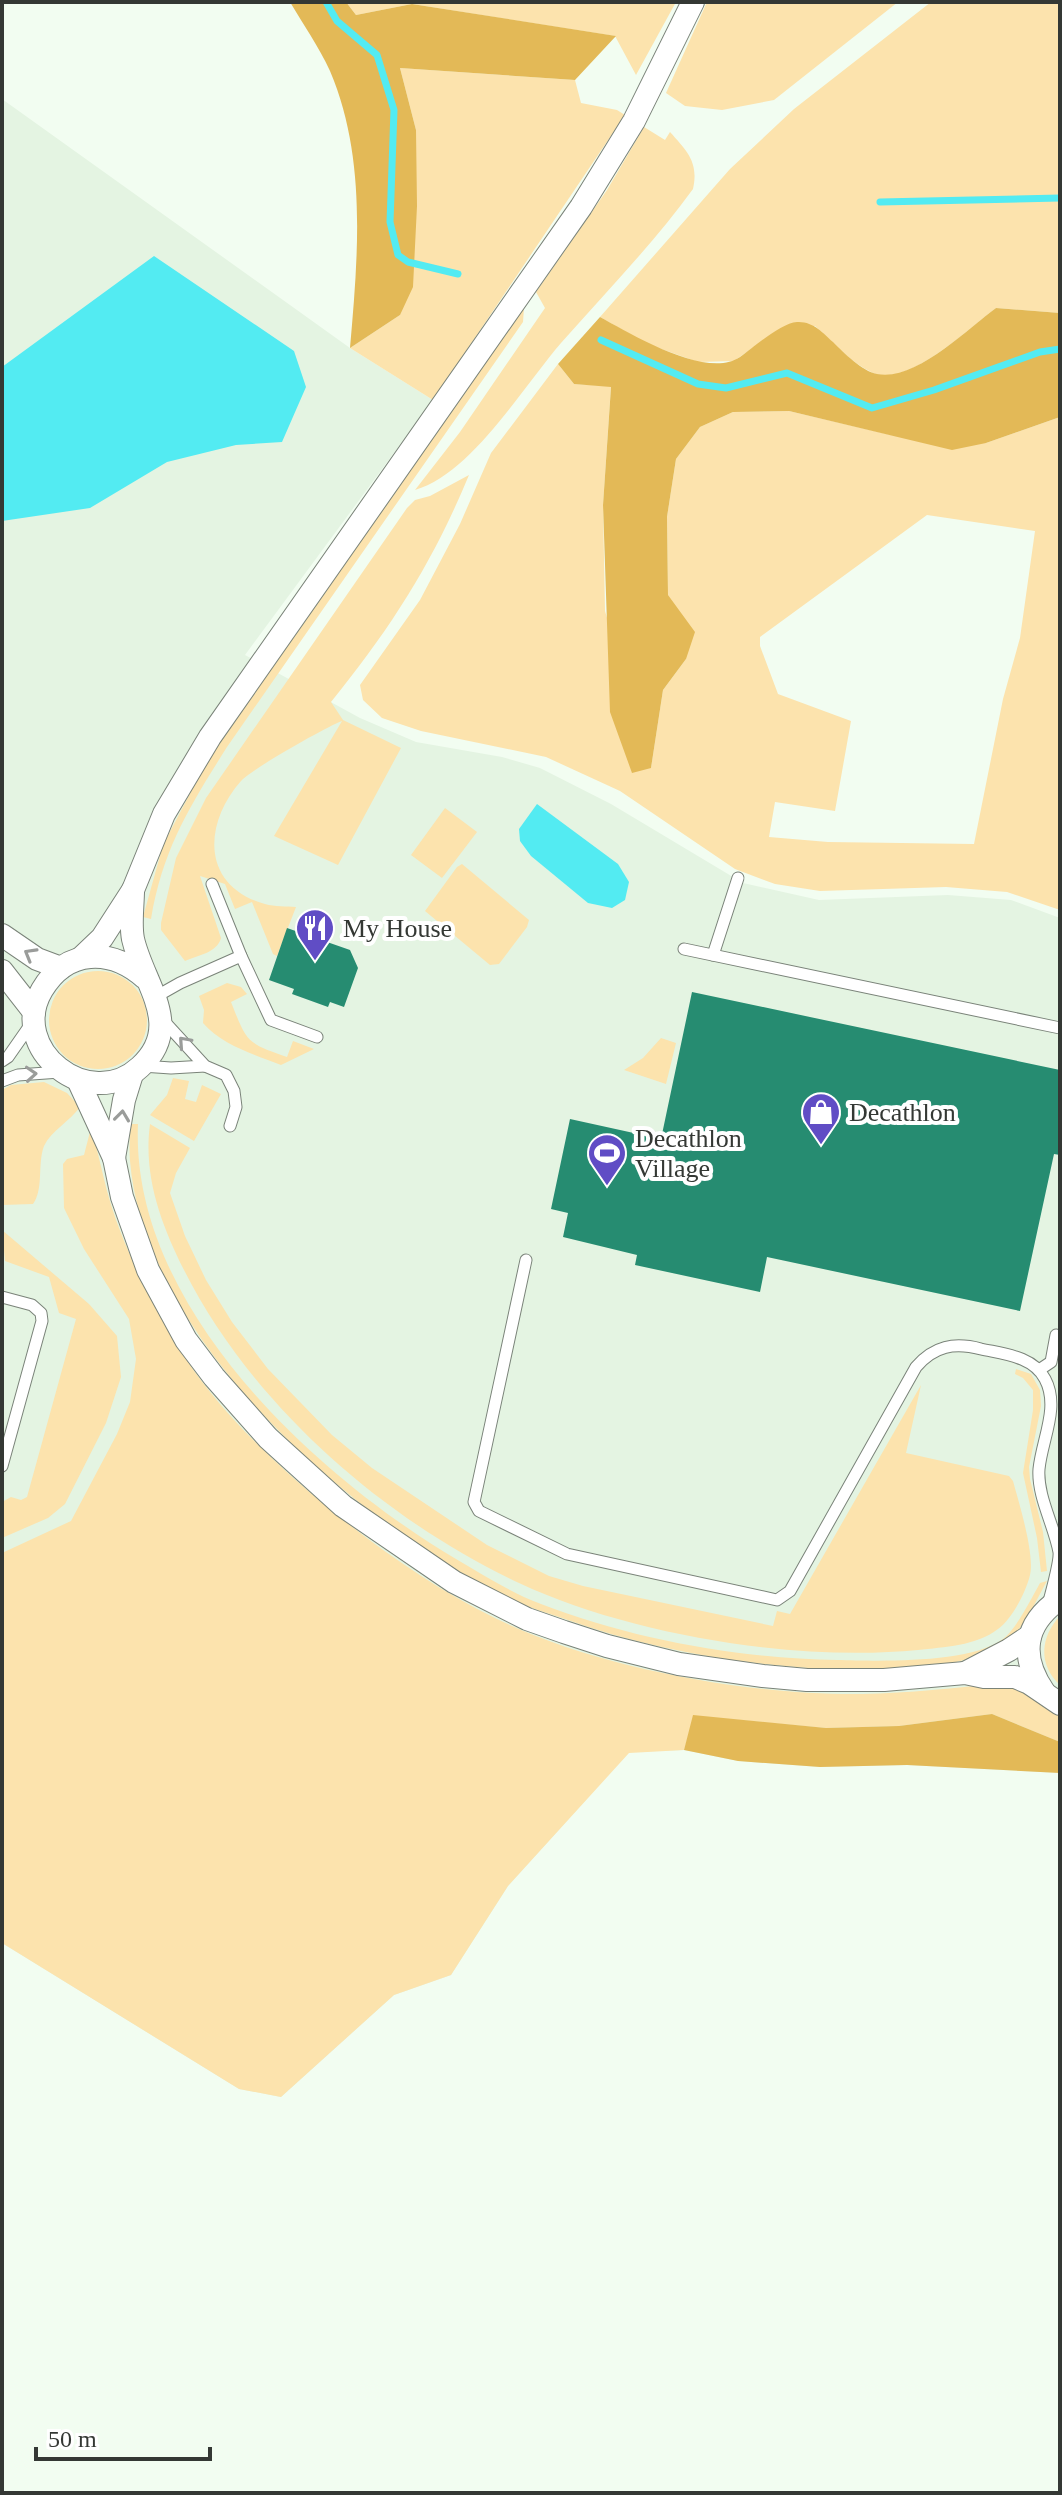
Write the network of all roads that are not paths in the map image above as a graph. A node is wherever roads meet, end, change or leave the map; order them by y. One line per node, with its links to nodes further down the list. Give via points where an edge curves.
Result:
1 (693, 2): 4 (street, via 654,85 581,207 210,737 164,814)
2 (738, 878): 7 (lane)
3 (212, 884): 8 (lane)
4 (133, 890): 9 (street, via 102,938); 11 (street, via 133,936)
5 (2, 935): 9 (street, one-way to 5, via 37,959)
6 (684, 949): 7 (lane)
7 (713, 955): 14 (lane)
8 (241, 956): 11 (lane, via 180,983); 15 (lane, via 271,1020)
9 (71, 963): 11 (street, via 98,956 116,959 132,966); 12 (street, via 43,988)
10 (2, 971): 12 (street)
11 (151, 987): 13 (street)
12 (34, 1016): 16 (lane); 19 (street, via 46,1058)
13 (161, 1019): 17 (lane, one-way to 13); 18 (street, via 156,1044)
14 (1060, 1028)
15 (317, 1037)
16 (2, 1061)
17 (205, 1066): 18 (lane); 21 (lane, via 226,1075 234,1091)
18 (137, 1070): 19 (street, via 111,1082); 22 (street, one-way to 18, via 124,1100)
19 (69, 1076): 20 (lane, one-way to 19, via 18,1075); 22 (street)
20 (2, 1081)
21 (230, 1126)
22 (114, 1158): 31 (street, via 148,1270 186,1340 214,1377 268,1438 343,1506 454,1582 527,1619 679,1664 843,1681)
23 (526, 1260): 26 (lane, via 475,1506 567,1554 762,1597 777,1600 790,1591 927,1354 968,1346 1026,1360)
24 (2, 1297): 27 (lane, via 32,1305 42,1321)
25 (1060, 1336): 26 (lane, via 1056,1335 1051,1362)
26 (1039, 1370): 28 (lane, via 1051,1396 1040,1482)
27 (2, 1466)
28 (1060, 1556): 29 (lane)
29 (1054, 1603): 30 (street)
30 (1030, 1636): 31 (street); 32 (street, via 1033,1677)
31 (965, 1673): 32 (street, via 1015,1677)
32 (1052, 1699)

